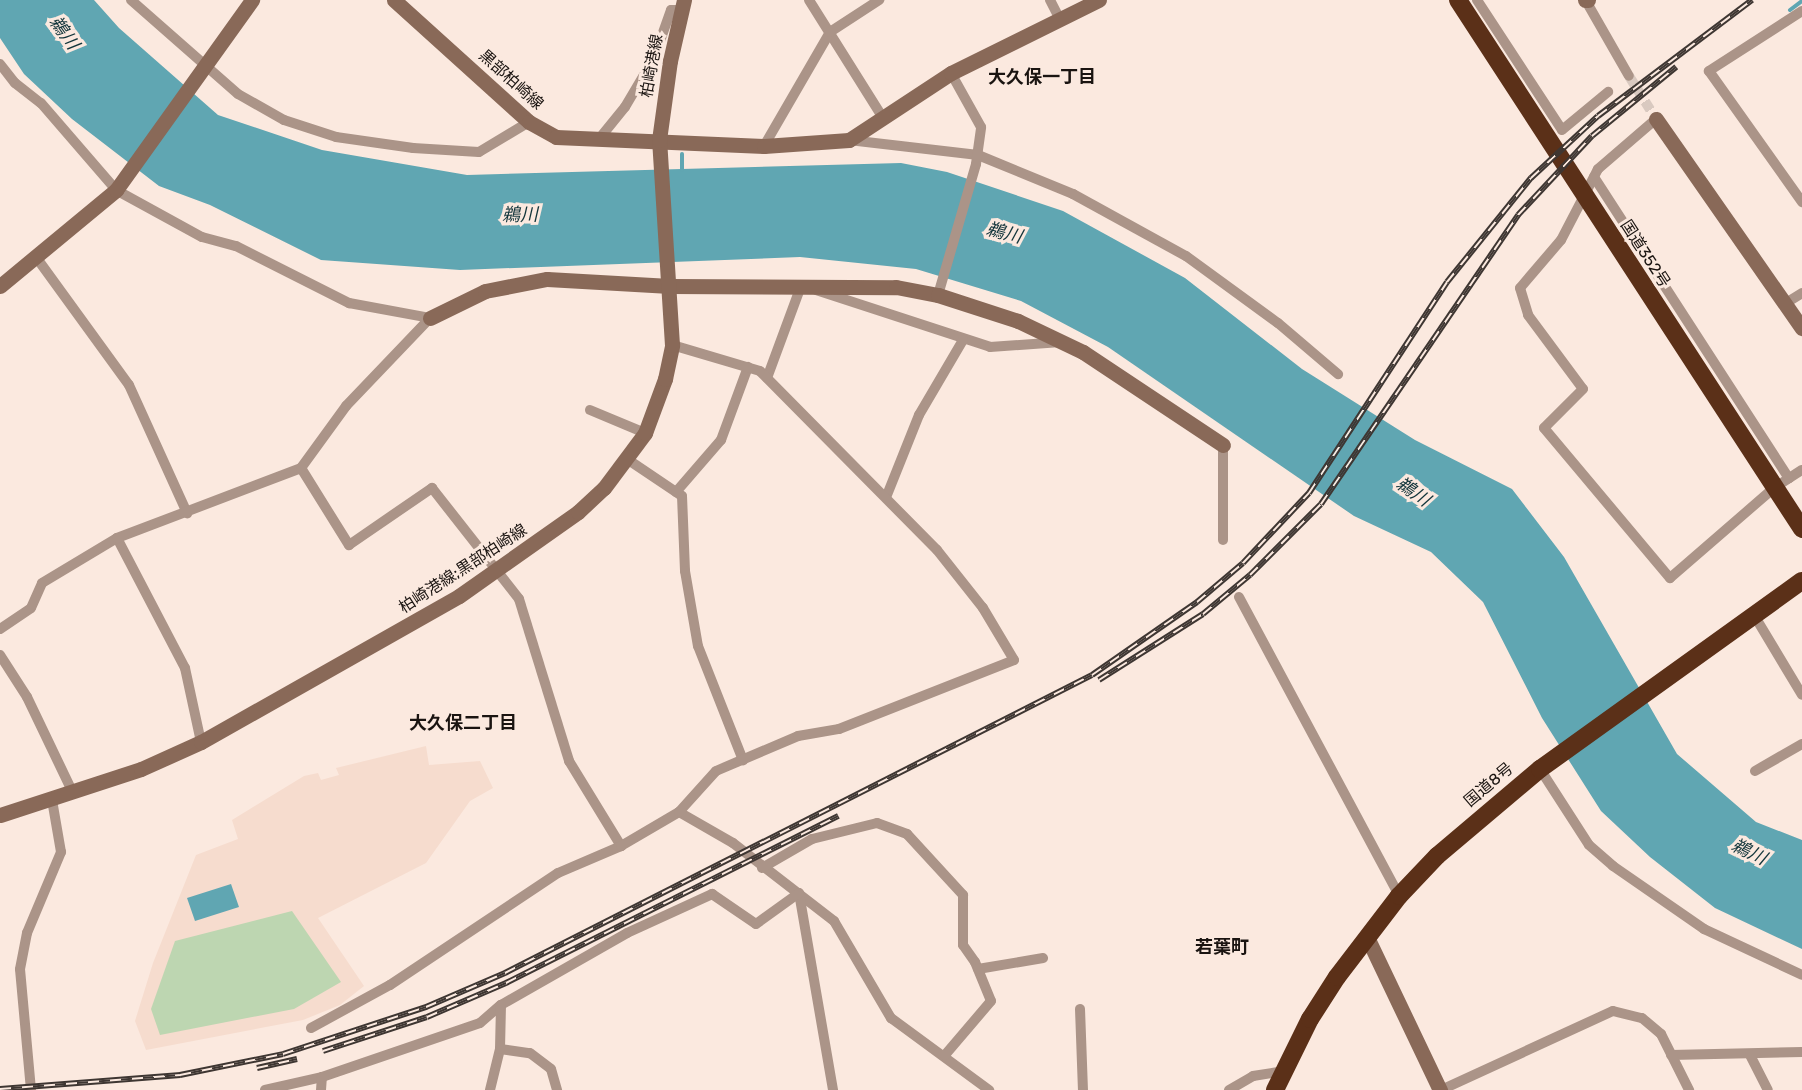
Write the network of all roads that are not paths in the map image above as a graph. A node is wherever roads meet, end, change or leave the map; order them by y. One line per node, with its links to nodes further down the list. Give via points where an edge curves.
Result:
1 (131, 0): 16 (street)
2 (252, 0): 16 (street)
3 (394, 0): 22 (street, 黒部柏崎線)
4 (809, 0): 14 (street)
5 (879, 0): 14 (street)
6 (1050, 0): 13 (street)
7 (1099, 0): 13 (street)
8 (1458, 0): 52 (highway, 国道352号, via 1732,423)
9 (1477, 0): 19 (street, via 1562,130)
10 (1586, 0): 18 (street)
11 (683, 5): 23 (street, via 671,10 654,58 625,107); 24 (street, 柏崎港線)
12 (1802, 11): 30 (street, via 1709,71)
13 (1059, 18): 17 (street)
14 (830, 32): 20 (street); 26 (street)
15 (0, 64): 29 (street, via 15,83 41,103)
16 (204, 67): 22 (street, via 238,94 284,120 336,137 479,152); 29 (street)
17 (951, 73): 20 (street); 27 (street, via 981,128)
18 (1629, 76)
19 (1608, 92)
20 (883, 118): 25 (street)
21 (1656, 119): 28 (street, via 1598,169); 37 (street)
22 (529, 122): 23 (street, 黒部柏崎線, via 556,137)
23 (599, 139): 24 (street, 黒部柏崎線)
24 (659, 140): 26 (street, 黒部柏崎線); 32 (street, 柏崎港線;黒部柏崎線)
25 (849, 140): 26 (street, 黒部柏崎線); 27 (street)
26 (764, 146)
27 (977, 160): 35 (street); 44 (street, via 1073,194 1186,256 1278,323)
28 (1594, 177): 52 (street); 52 (street, via 1561,240 1520,288 1528,315 1583,389 1544,428 1670,578)
29 (116, 190): 31 (street); 38 (street, via 202,237 236,246 349,303)
30 (1802, 202)
31 (36, 257): 34 (street); 55 (street, via 129,385)
32 (670, 281): 33 (street); 38 (street, via 547,279 485,291); 42 (street, 柏崎港線;黒部柏崎線)
33 (798, 285): 35 (street); 40 (street); 45 (street)
34 (0, 286)
35 (939, 291): 41 (street)
36 (1802, 293): 37 (street)
37 (1786, 303): 39 (street)
38 (430, 318): 50 (street, via 346,406)
39 (1802, 328)
40 (963, 340): 41 (street, via 990,347); 54 (street, via 919,415)
41 (1062, 342): 48 (street)
42 (672, 345): 43 (street); 47 (street, 柏崎港線;黒部柏崎線, via 665,379)
43 (748, 367): 45 (street); 53 (street, via 721,440)
44 (1338, 374)
45 (767, 378): 54 (street)
46 (590, 410): 47 (street)
47 (645, 433): 49 (street, 柏崎港線;黒部柏崎線)
48 (1223, 445): 58 (street)
49 (627, 459): 53 (street); 59 (street, 柏崎港線;黒部柏崎線, via 578,512)
50 (301, 468): 55 (street); 59 (street, via 349,545 432,488)
51 (1802, 470): 52 (street)
52 (1782, 483): 56 (highway, 国道352号)
53 (676, 492): 68 (street, via 682,496 685,571 698,646)
54 (887, 495): 68 (street, via 983,608 1014,660 839,729 798,736)
55 (187, 513): 57 (street)
56 (1802, 529)
57 (117, 538): 63 (street, via 42,583 31,608); 66 (street, via 185,668)
58 (1223, 540)
59 (498, 570): 66 (street, 柏崎港線;黒部柏崎線, via 410,626); 75 (street, via 519,599 568,761)
60 (1802, 581): 62 (highway, 国道8号)
61 (1239, 597): 78 (street)
62 (1754, 615): 65 (street); 69 (highway, 国道8号)
63 (0, 629)
64 (0, 655): 71 (street, via 27,697)
65 (1802, 695)
66 (201, 742): 71 (street, 柏崎港線;黒部柏崎線)
67 (1802, 744): 70 (street)
68 (743, 760): 73 (street, via 716,771)
69 (1541, 768): 78 (highway, 国道8号, via 1437,856); 82 (street, via 1589,844 1613,866 1704,928)
70 (1755, 771)
71 (73, 793): 72 (street, 柏崎港線;黒部柏崎線)
72 (52, 800): 74 (street, 柏崎港線;黒部柏崎線); 93 (street, via 61,852 27,933 20,969)
73 (679, 812): 75 (street); 76 (street, via 733,843)
74 (0, 815)
75 (621, 846): 85 (street, via 558,873 390,985)
76 (762, 868): 77 (street); 81 (street, via 812,839 877,823 907,834 963,895 963,945)
77 (799, 893): 83 (street, via 756,924 712,894 627,933); 88 (street, via 834,921 891,1018); 98 (street)
78 (1400, 896): 79 (highway, 国道8号)
79 (1367, 937): 91 (highway, 国道8号, via 1310,1019); 103 (street)
80 (1043, 958): 81 (street)
81 (978, 969): 88 (street, via 991,1001)
82 (1802, 975)
83 (501, 1005): 86 (street); 92 (street, via 480,1023)
84 (1080, 1009): 100 (street)
85 (311, 1028)
86 (500, 1049): 96 (street); 97 (street, via 530,1053 551,1069)
87 (1802, 1052): 90 (street)
88 (945, 1055): 99 (street)
89 (1671, 1055): 90 (street); 103 (street, via 1661,1034 1642,1018 1613,1011); 104 (street)
90 (1750, 1055): 105 (street)
91 (1283, 1071): 101 (street, via 1253,1076); 102 (highway, 国道8号)
92 (322, 1077): 94 (street); 95 (street)
93 (31, 1090)
94 (265, 1090)
95 (321, 1090)
96 (490, 1090)
97 (557, 1090)
98 (833, 1090)
99 (989, 1090)
100 (1083, 1090)
101 (1228, 1090)
102 (1275, 1090)
103 (1441, 1090)
104 (1689, 1090)
105 (1768, 1090)

